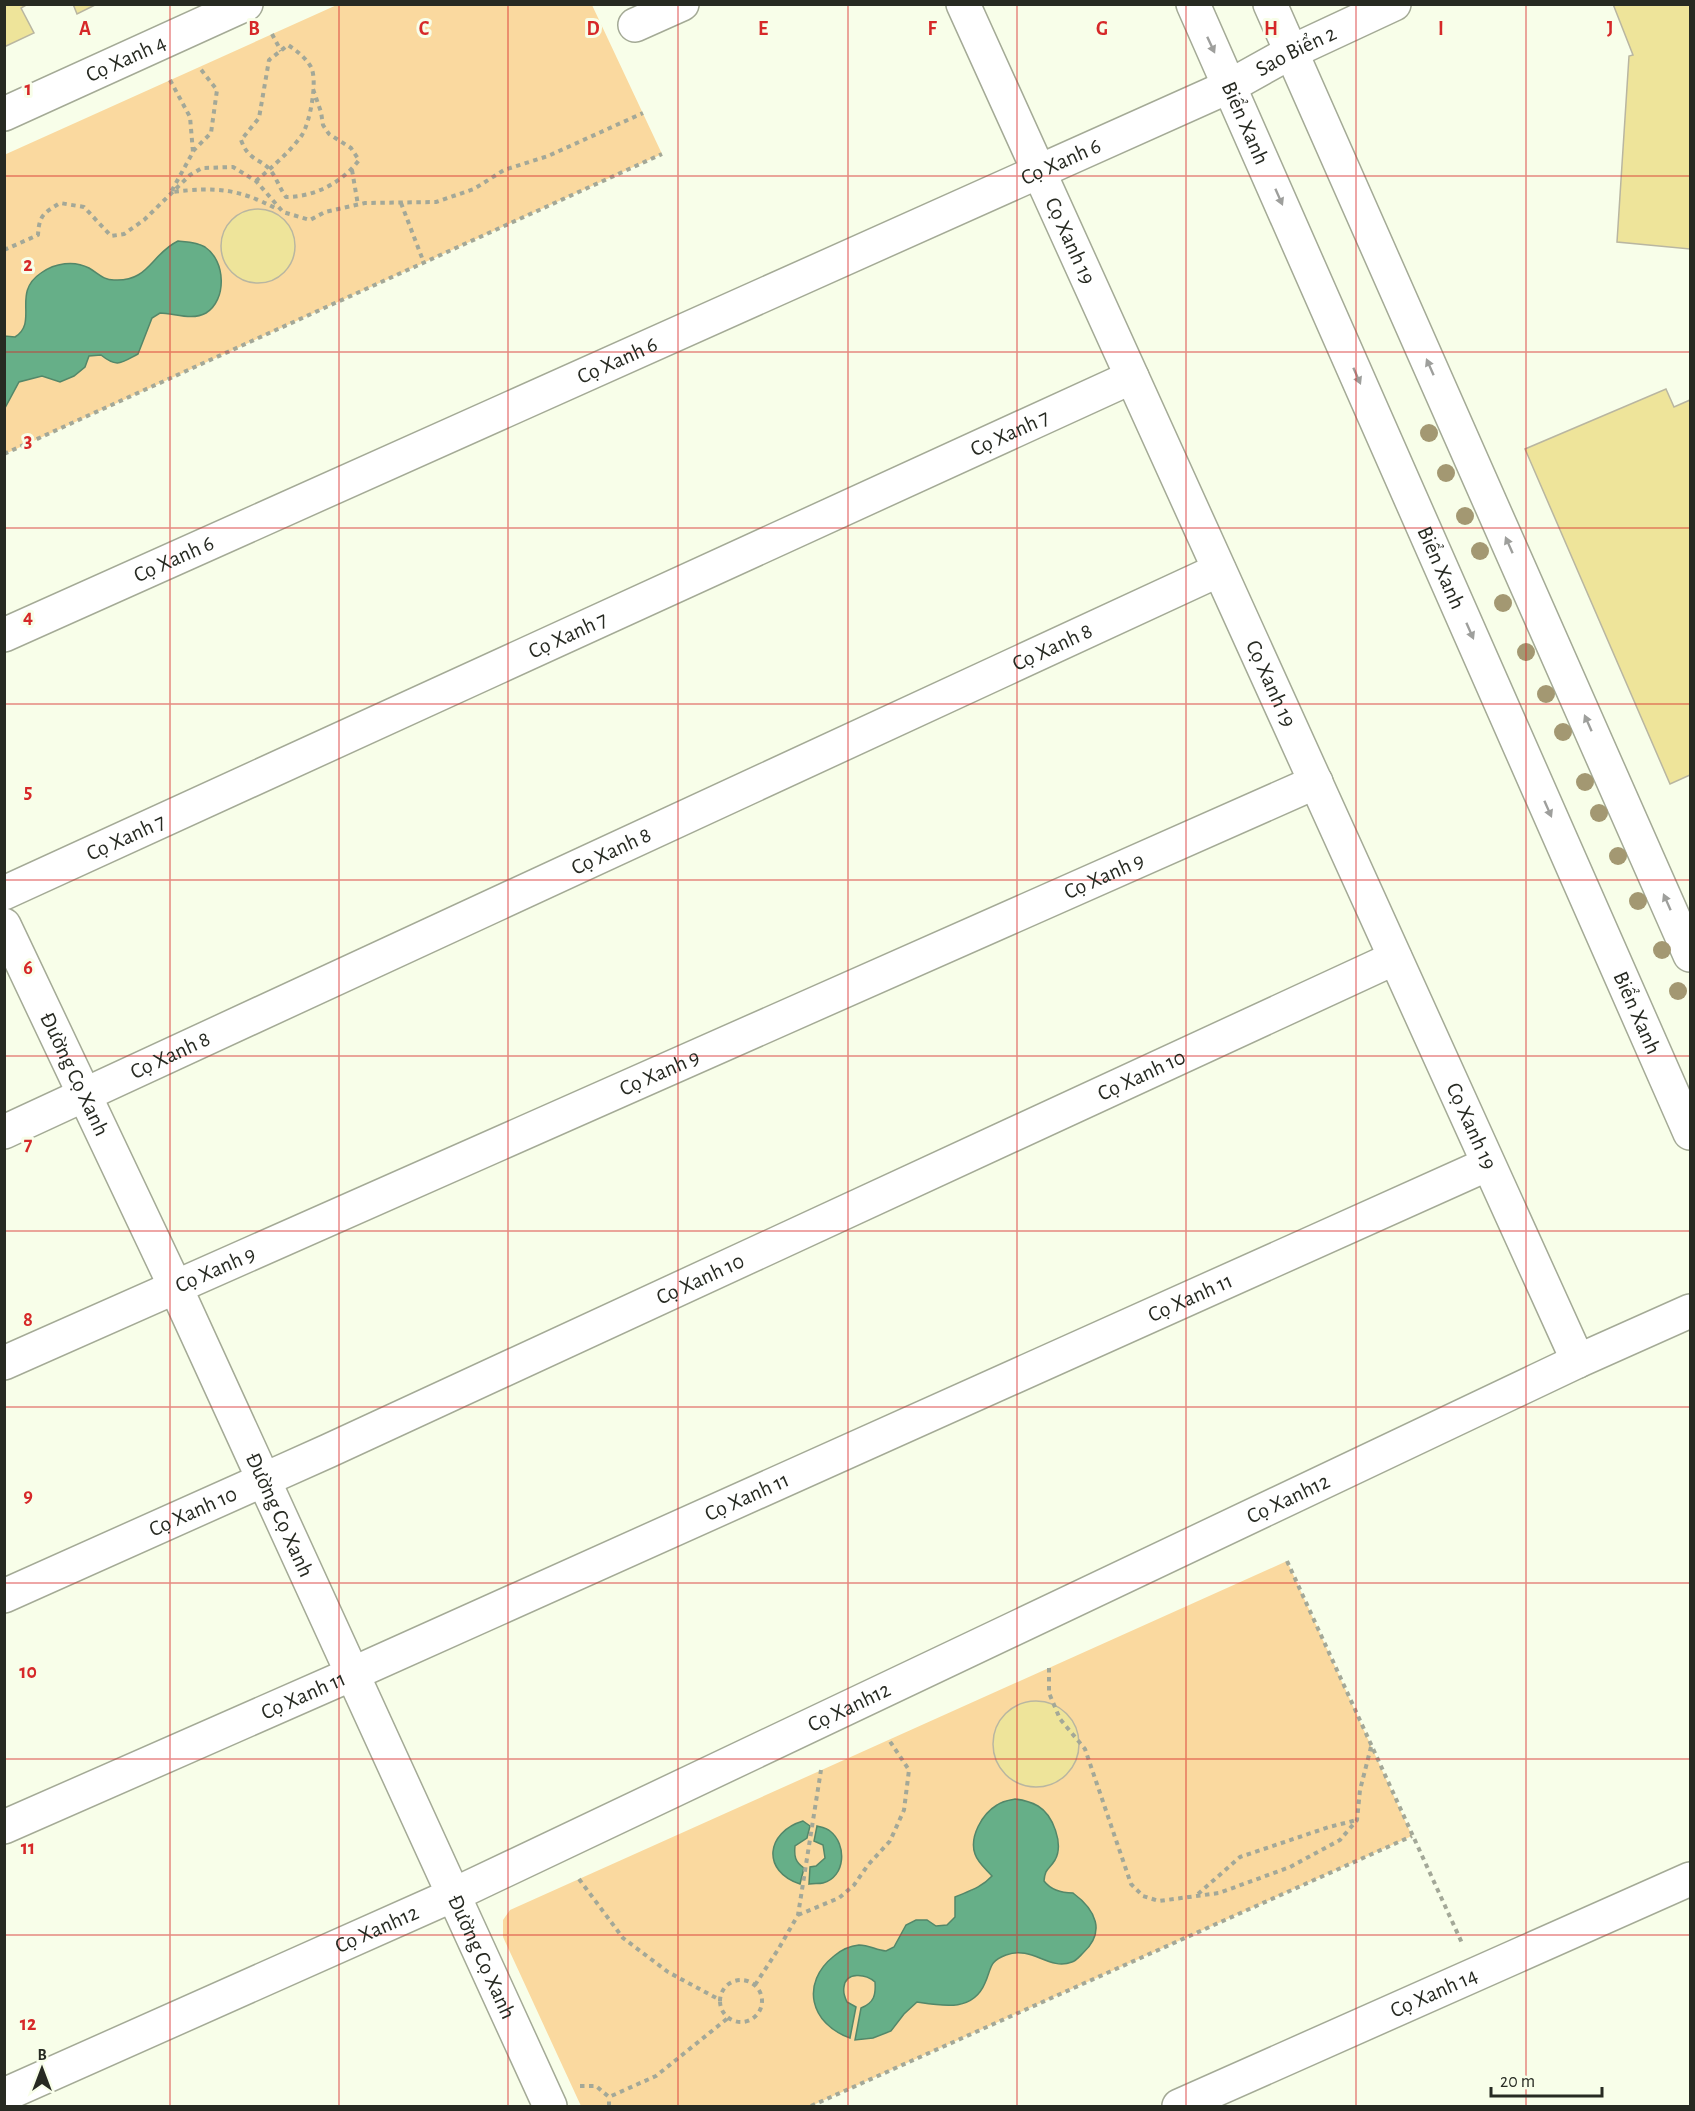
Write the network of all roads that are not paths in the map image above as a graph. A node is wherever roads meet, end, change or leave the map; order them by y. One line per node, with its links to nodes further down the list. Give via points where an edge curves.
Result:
1 (246, 4): 10 (street, Cọ Xanh 4)
2 (682, 4): 7 (street)
3 (963, 4): 11 (street, Cọ Xanh 19)
4 (1193, 4): 9 (street, Biển Xanh, one-way to 9)
5 (1270, 4): 8 (street)
6 (1394, 4): 8 (street, Sao Biển 2)
7 (635, 25)
8 (1291, 52): 9 (street, Sao Biển 2); 18 (street, one-way to 8)
9 (1230, 86): 11 (street, Cọ Xanh 6); 22 (street, Biển Xanh, one-way to 22)
10 (4, 114)
11 (1039, 172): 12 (street, Cọ Xanh 19); 14 (street, Cọ Xanh 6)
12 (1132, 377): 13 (street, Cọ Xanh 19); 16 (street, Cọ Xanh 7)
13 (1219, 570): 15 (street, Cọ Xanh 19); 20 (street, Cọ Xanh 8)
14 (4, 635)
15 (1316, 782): 19 (street, Cọ Xanh 19); 24 (street, Cọ Xanh 9)
16 (4, 893)
17 (4, 925): 20 (street, Đường Cọ Xanh)
18 (1690, 955)
19 (1395, 958): 23 (street, Cọ Xanh 19); 28 (street, Cọ Xanh 10)
20 (86, 1095): 21 (street, Cọ Xanh 8); 24 (street, Đường Cọ Xanh)
21 (4, 1132)
22 (1690, 1133)
23 (1488, 1164): 26 (street, Cọ Xanh 19); 30 (street, Cọ Xanh 11)
24 (175, 1286): 27 (street, Cọ Xanh 9); 28 (street, Đường Cọ Xanh)
25 (1690, 1311): 26 (street, Cọ Xanh12)
26 (1578, 1361): 33 (street, Cọ Xanh12)
27 (4, 1363)
28 (263, 1480): 29 (street, Cọ Xanh 10); 30 (street, Đường Cọ Xanh)
29 (4, 1596)
30 (352, 1674): 31 (street, Cọ Xanh 11); 33 (street, Đường Cọ Xanh)
31 (4, 1827)
32 (1690, 1879): 36 (street, Cọ Xanh 14)
33 (453, 1895): 34 (street, Cọ Xanh12); 35 (street, Đường Cọ Xanh)
34 (4, 2095)
35 (561, 2096)
36 (1179, 2106)

